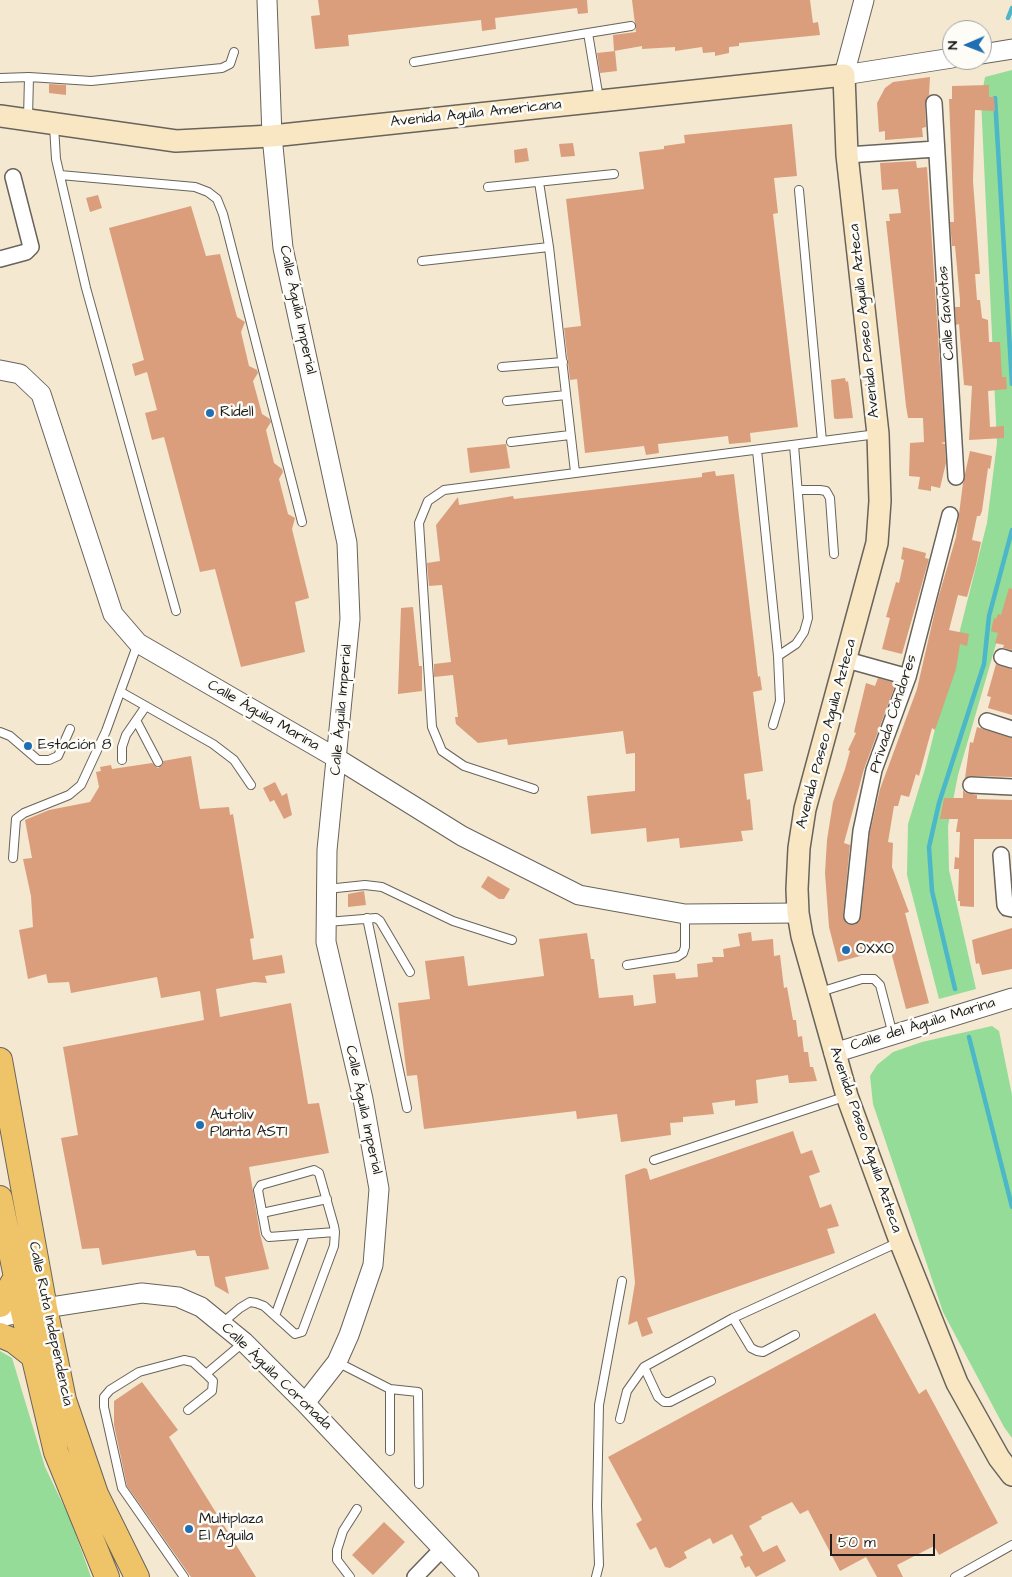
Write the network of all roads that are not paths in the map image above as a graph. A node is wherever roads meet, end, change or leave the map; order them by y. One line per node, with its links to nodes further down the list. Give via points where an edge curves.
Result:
1 (267, 0): 18 (street, Calle Águila Imperial)
2 (864, 0): 10 (street)
3 (631, 26): 4 (lane)
4 (588, 33): 9 (lane); 13 (lane)
5 (1012, 49): 7 (street)
6 (234, 52): 11 (lane, via 230,64 222,68 91,82)
7 (992, 52)
8 (942, 60): 10 (street, Avenida Aguila Americana)
9 (414, 62)
10 (844, 75): 13 (main road, Avenida Aguila Americana); 20 (main road, Avenida Paseo Aguila Azteca)
11 (30, 77): 12 (lane); 16 (lane)
12 (0, 78)
13 (599, 101): 18 (main road, Avenida Aguila Americana)
14 (934, 103): 19 (street, Calle Gaviotas)
15 (0, 116): 16 (main road, Avenida Aguila Americana)
16 (28, 120): 17 (main road, Avenida Aguila Americana)
17 (54, 124): 18 (main road, Avenida Aguila Americana, via 176,141); 22 (lane)
18 (272, 136): 60 (street, Calle Águila Imperial, via 283,248 348,543 350,619)
19 (936, 149): 20 (street); 42 (street, Calle Gaviotas)
20 (847, 155): 35 (main road, Avenida Paseo Aguila Azteca)
21 (614, 174): 24 (lane)
22 (60, 175): 45 (lane, via 196,187 217,200); 47 (lane, via 86,288)
23 (14, 176): 28 (street, via 31,248)
24 (539, 182): 25 (lane); 27 (lane)
25 (488, 188)
26 (799, 190): 37 (lane)
27 (549, 247): 29 (lane); 30 (lane)
28 (0, 259)
29 (422, 261)
30 (563, 362): 31 (lane); 33 (lane)
31 (502, 367)
32 (0, 370): 48 (street, Calle Águila Marina, via 20,374 41,394 113,614)
33 (566, 395): 34 (lane); 36 (lane)
34 (507, 401)
35 (878, 434): 37 (lane); 50 (main road, Avenida Paseo Aguila Azteca, via 880,501 877,544)
36 (570, 435): 38 (lane); 41 (lane)
37 (822, 441): 39 (lane)
38 (511, 442)
39 (794, 445): 40 (lane); 43 (lane)
40 (757, 450): 41 (lane); 49 (lane)
41 (574, 472): 66 (lane, via 444,490 428,501 419,523 432,727 442,751 464,766)
42 (956, 477)
43 (798, 490): 46 (lane, via 826,491 830,498); 49 (lane, via 808,618 796,644)
44 (950, 515): 51 (street, Privada Cóndores)
45 (302, 522)
46 (834, 554)
47 (176, 611)
48 (138, 643): 52 (lane); 60 (street, Calle Águila Marina)
49 (778, 656): 56 (lane, via 780,701)
50 (847, 660): 51 (street); 71 (main road, Avenida Paseo Aguila Azteca, via 806,808 799,848)
51 (908, 677): 73 (street, Privada Cóndores, via 874,770 861,831)
52 (121, 692): 53 (lane); 68 (lane, via 81,784 69,795 16,818)
53 (146, 706): 55 (lane); 63 (lane, via 213,744 234,760)
54 (987, 721): 57 (street)
55 (137, 722): 61 (lane, via 126,735); 62 (lane)
56 (773, 725)
57 (1012, 728)
58 (70, 729): 59 (lane, via 58,756 49,760 38,760 10,736)
59 (0, 732)
60 (338, 759): 69 (street, Calle Águila Imperial, via 327,850); 72 (street, Calle Águila Marina, via 462,836 579,895)
61 (122, 760)
62 (158, 762)
63 (252, 785)
64 (971, 785): 65 (street)
65 (1012, 787)
66 (534, 789)
67 (1001, 855): 70 (street, via 1005,905)
68 (13, 858)
69 (327, 889): 75 (street, Calle Águila Imperial); 76 (lane, via 365,885 382,887 453,921)
70 (1012, 909)
71 (798, 913): 72 (street, Calle Águila Marina); 79 (main road, Avenida Paseo Aguila Azteca)
72 (685, 914): 77 (lane, via 683,953)
73 (852, 916)
74 (367, 918): 75 (lane); 78 (lane, via 380,921); 85 (lane)
75 (326, 922): 104 (street, Calle Águila Imperial, via 326,942 379,1190 373,1266)
76 (512, 940)
77 (627, 965)
78 (410, 972)
79 (818, 993): 81 (lane, via 862,979 874,979 880,985); 82 (main road, Avenida Paseo Aguila Azteca)
80 (1012, 998): 81 (street, Calle del Águila Marina)
81 (893, 1035): 82 (street, Calle del Águila Marina)
82 (834, 1053): 84 (main road, Avenida Paseo Aguila Azteca)
83 (0, 1060): 96 (main road, Calle Ruta Independencia)
84 (847, 1096): 86 (lane); 92 (main road, Avenida Paseo Aguila Azteca)
85 (407, 1108)
86 (654, 1160)
87 (0, 1198): 93 (main road, Calle Ruta Independencia)
88 (327, 1199): 89 (lane); 89 (lane, via 321,1175 314,1170 260,1185); 90 (lane)
89 (262, 1212): 91 (lane, via 269,1237)
90 (335, 1232): 91 (lane); 97 (lane, via 334,1246 302,1332 295,1334)
91 (305, 1234): 97 (lane)
92 (900, 1241): 98 (lane); 113 (main road, Avenida Paseo Aguila Azteca, via 957,1383)
93 (16, 1277): 95 (main road); 96 (main road, Calle Ruta Independencia)
94 (622, 1282): 124 (lane, via 599,1405 597,1506 600,1565)
95 (0, 1305)
96 (22, 1312): 99 (street, Calle Águila Coronada, via 142,1293 178,1297 201,1307); 103 (main road, Calle Ruta Independencia); 119 (main road, Calle Ruta Independencia, via 64,1400 106,1517)
97 (275, 1316): 99 (lane, via 264,1306 250,1302)
98 (733, 1318): 100 (lane, via 751,1348 757,1351 763,1352); 105 (lane)
99 (221, 1324): 102 (street, Calle Águila Coronada)
100 (795, 1334)
101 (0, 1335): 103 (main road)
102 (244, 1342): 106 (lane); 109 (street, Calle Águila Coronada)
103 (33, 1356): 118 (main road, Calle Ruta Independencia, via 56,1452)
104 (337, 1362): 108 (lane); 109 (street, Calle Águila Imperial)
105 (644, 1367): 107 (lane, via 664,1402); 111 (lane, via 627,1391)
106 (206, 1374): 110 (lane, via 214,1381 212,1391); 120 (lane, via 193,1362 184,1360 140,1372 110,1390 104,1398 122,1488)
107 (712, 1381)
108 (390, 1389): 112 (lane); 114 (lane, via 418,1392)
109 (305, 1403): 117 (street, Calle Águila Coronada)
110 (188, 1410)
111 (620, 1419)
112 (390, 1450)
113 (1012, 1475)
114 (419, 1484)
115 (357, 1509): 121 (lane, via 343,1531 337,1550 337,1560)
116 (1012, 1544): 125 (lane)
117 (442, 1549): 122 (street); 123 (street, Calle Águila Coronada)
118 (107, 1577)
119 (137, 1577)
120 (184, 1577)
121 (350, 1577)
122 (415, 1577)
123 (469, 1577)
124 (596, 1577)
125 (955, 1577)

